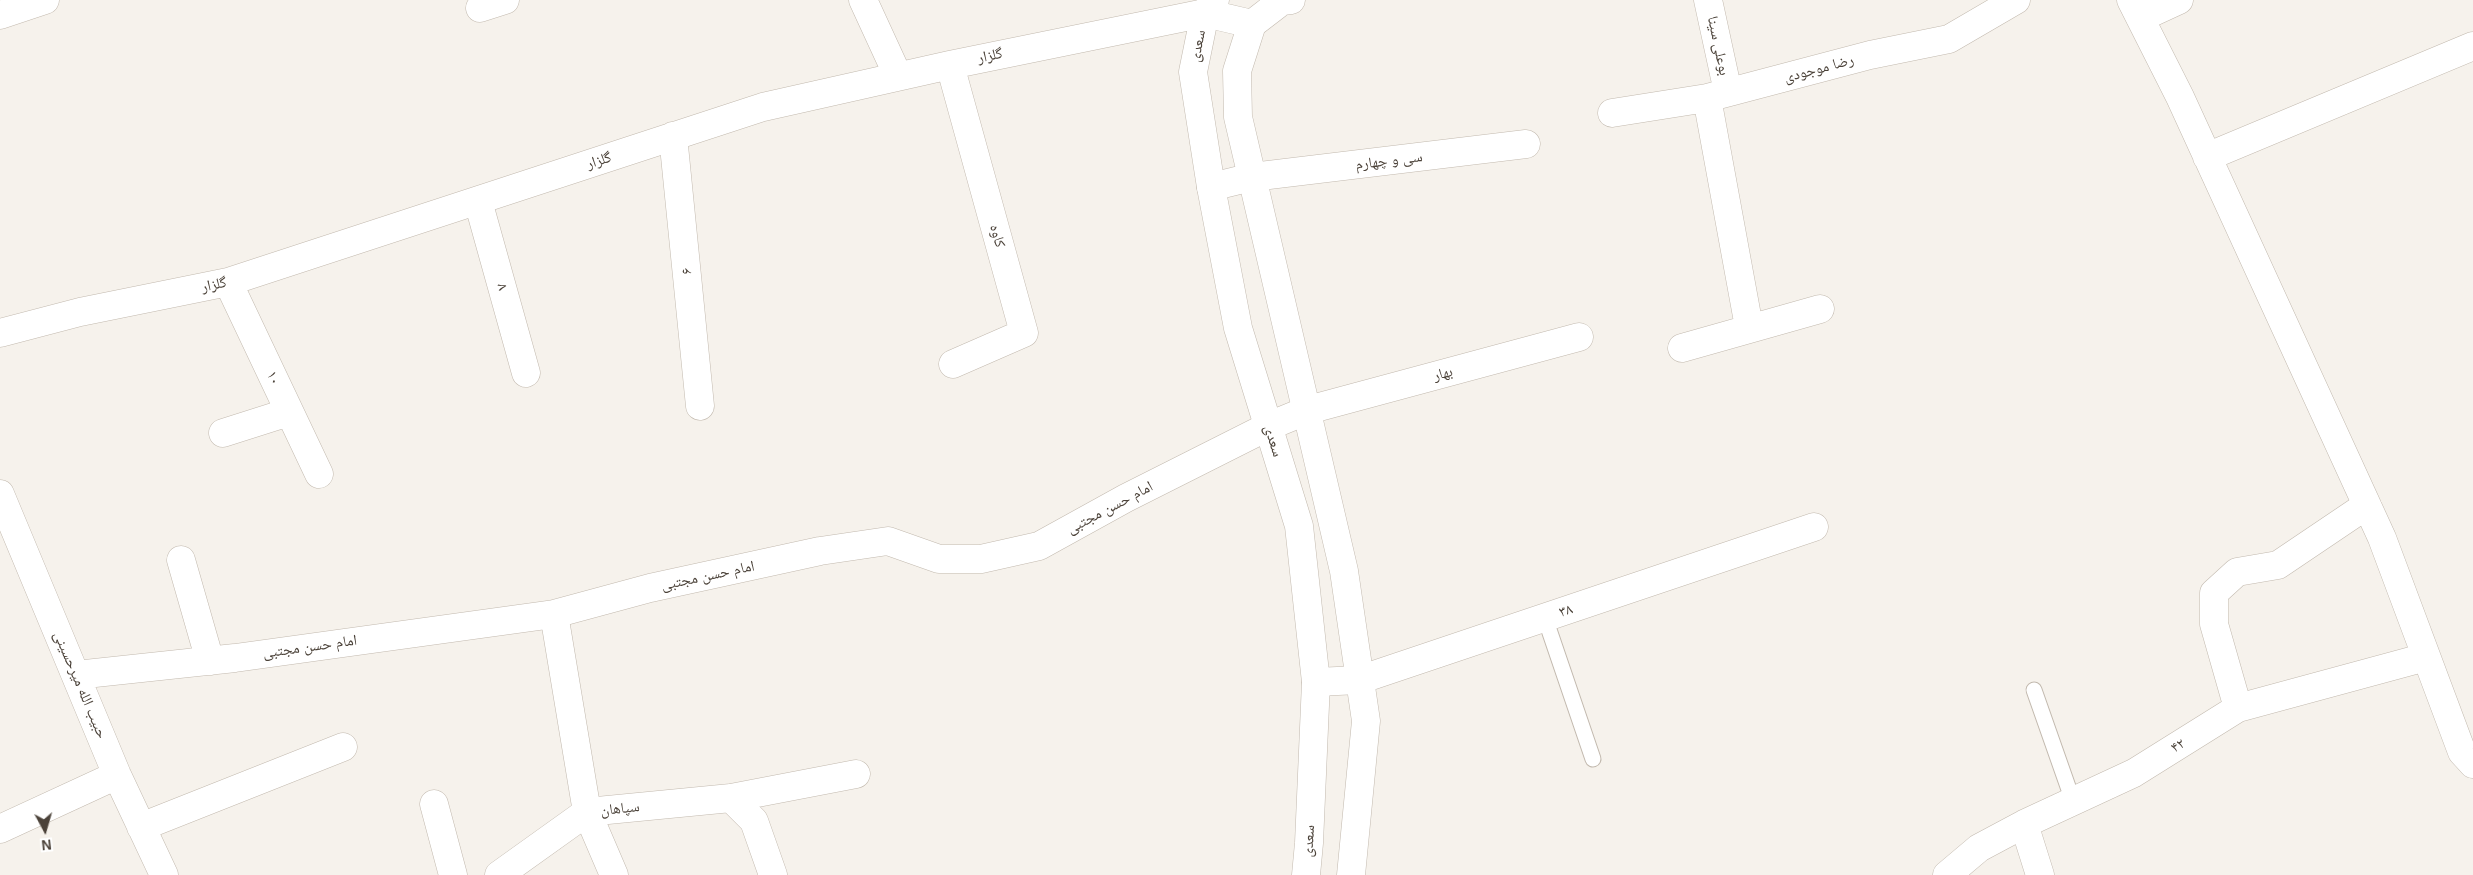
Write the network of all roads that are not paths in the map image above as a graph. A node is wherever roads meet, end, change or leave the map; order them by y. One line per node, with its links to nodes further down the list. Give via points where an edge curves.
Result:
1 (45, 0): 9 (street)
2 (864, 0): 13 (street)
3 (1291, 0): 10 (street, via 1282,2)
4 (1708, 0): 14 (street, بوعلی سینا)
5 (2016, 0): 14 (street, رضا موجودی, via 1949,39)
6 (2179, 0): 8 (street)
7 (1206, 4): 10 (street, سعدی); 12 (street, گلزار); 20 (street, سعدی, via 1193,72)
8 (2136, 9): 18 (street)
9 (0, 15)
10 (1252, 24): 19 (street, via 1237,71 1238,117)
11 (2473, 46): 18 (street)
12 (950, 64): 13 (street, گلزار); 28 (street, کاوه, via 1024,334)
13 (898, 76): 16 (street, گلزار, via 763,107)
14 (1717, 95): 15 (street, رضا موجودی); 24 (street, بوعلی سینا)
15 (1612, 113)
16 (673, 136): 21 (street, گلزار); 30 (street, ۶)
17 (1526, 144): 19 (street, سی و چهارم)
18 (2207, 157): 37 (street)
19 (1252, 178): 20 (street, سی و چهارم); 31 (street)
20 (1211, 187): 33 (street, سعدی, via 1238,328)
21 (478, 201): 22 (street, گلزار); 29 (street, ۸)
22 (228, 282): 25 (street, گلزار, via 80,312); 32 (street, ۱۰)
23 (1820, 309): 24 (street)
24 (1749, 327): 27 (street)
25 (0, 333)
26 (1579, 337): 31 (street, بهار)
27 (1682, 348)
28 (953, 364)
29 (526, 373)
30 (700, 406)
31 (1308, 410): 33 (street, امام حسن مجتبی); 45 (street, via 1344,571)
32 (289, 412): 34 (street); 35 (street, ۱۰)
33 (1269, 426): 40 (street, امام حسن مجتبی, via 1039,546 981,559 939,559 888,541 878,542 820,551 650,588); 46 (street, سعدی, via 1299,526)
34 (223, 433)
35 (319, 474)
36 (0, 494): 44 (street, حبیب الله میرحسینی)
37 (2367, 505): 42 (street); 48 (street, via 2278,565 2237,572 2214,593 2214,624)
38 (1814, 526): 41 (street, ۳۸)
39 (180, 560): 43 (street)
40 (554, 614): 43 (street, امام حسن مجتبی); 57 (street)
41 (1544, 618): 45 (street, ۳۸); 50 (lane)
42 (2426, 657): 48 (street, ۴۲); 51 (street, via 2462,752)
43 (210, 661): 44 (street, امام حسن مجتبی)
44 (76, 675): 53 (street, حبیب الله میرحسینی)
45 (1359, 680): 46 (street, ۳۸); 67 (street, via 1366,721)
46 (1316, 682): 66 (street, سعدی)
47 (2034, 690): 55 (lane)
48 (2238, 708): 55 (street, ۴۲, via 2134,773)
49 (343, 747): 59 (street)
50 (1593, 759)
51 (2473, 764)
52 (856, 774): 54 (street, سپاهان)
53 (117, 775): 59 (street, حبیب الله میرحسینی); 60 (street)
54 (731, 798): 57 (street, سپاهان); 65 (street, via 754,821)
55 (2073, 801): 58 (street, ۴۲)
56 (434, 804): 62 (street)
57 (587, 812): 63 (street, سپاهان); 64 (street)
58 (2024, 824): 68 (street, ۴۲, via 1980,848); 69 (street)
59 (141, 827): 61 (street, حبیب الله میرحسینی)
60 (0, 830)
61 (164, 875)
62 (453, 875)
63 (499, 875)
64 (614, 875)
65 (773, 875)
66 (1306, 875)
67 (1351, 875)
68 (1947, 875)
69 (2040, 875)

